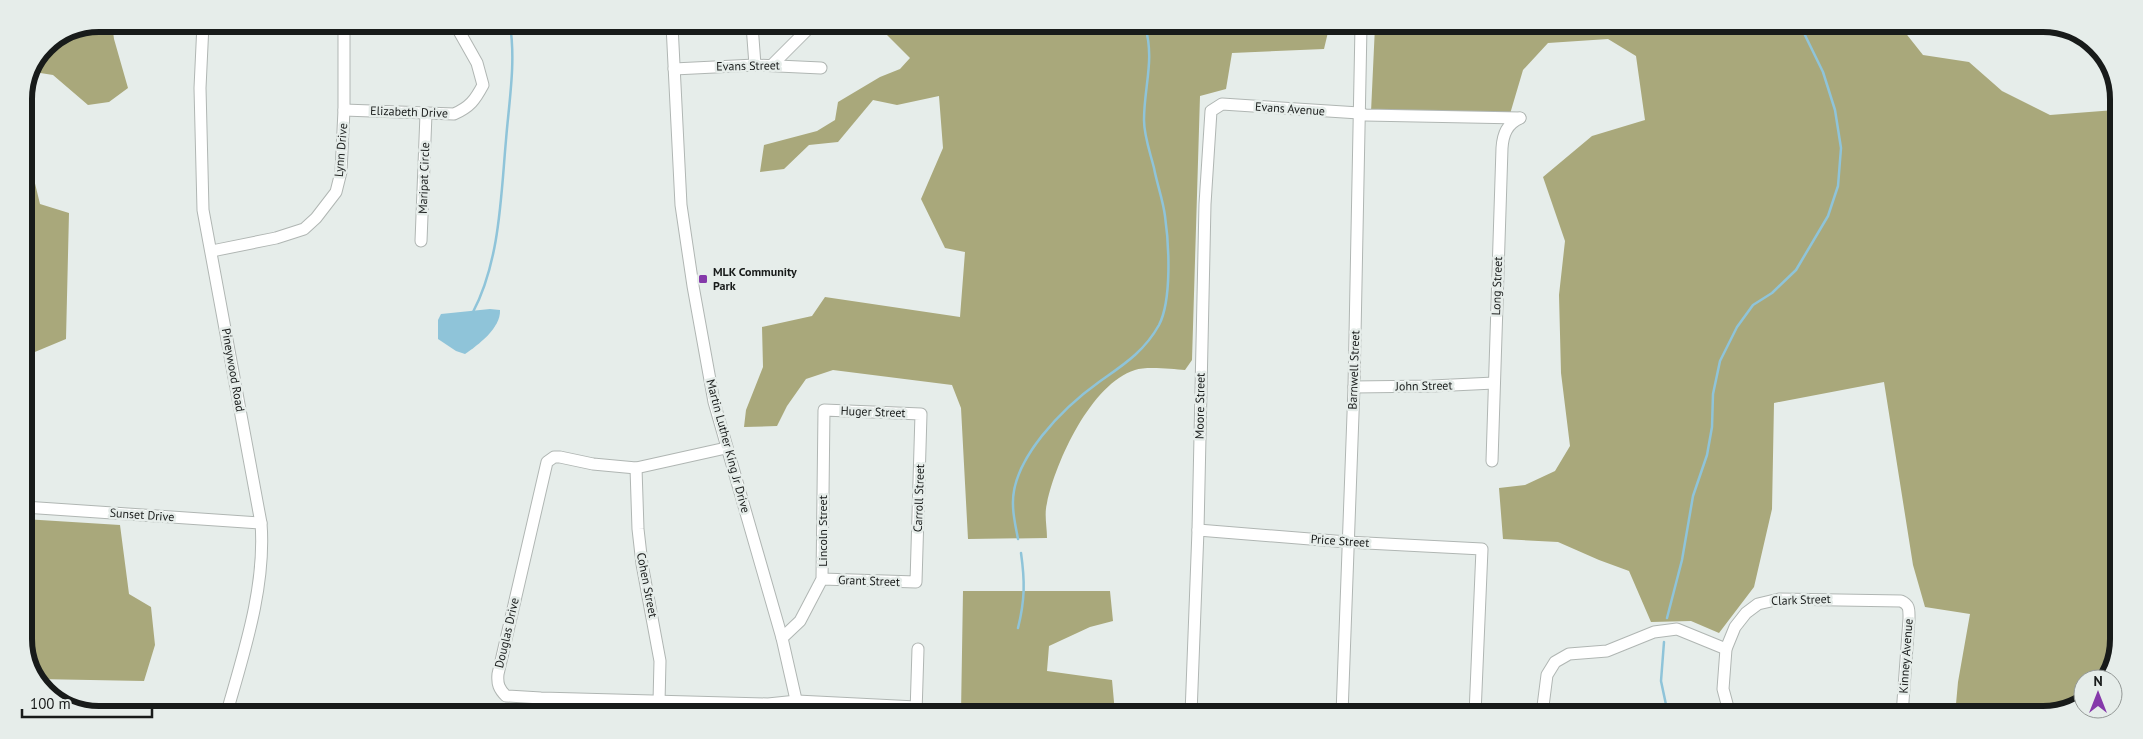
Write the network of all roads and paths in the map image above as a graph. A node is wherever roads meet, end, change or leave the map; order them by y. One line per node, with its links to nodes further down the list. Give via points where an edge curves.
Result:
1 (203, 33): 18 (street, Pineywood Road, via 200,88 203,210)
2 (344, 33): 13 (street, Lynn Drive)
3 (460, 33): 15 (street, Elizabeth Drive, via 484,86 466,109 454,114)
4 (672, 33): 11 (street, Martin Luther King Jr Drive)
5 (753, 33): 8 (street)
6 (804, 33): 9 (street)
7 (1361, 33): 14 (street, Barnwell Street)
8 (755, 65): 9 (street, Evans Street); 11 (street, Evans Street)
9 (772, 65): 10 (street, Evans Street)
10 (821, 68)
11 (674, 69): 23 (street, Martin Luther King Jr Drive, via 681,205 714,402)
12 (1222, 104): 14 (street, Evans Avenue); 28 (street, Moore Street, via 1211,111 1209,120)
13 (344, 110): 15 (street, Elizabeth Drive); 18 (street, Lynn Drive, via 336,192 316,218 304,229 291,234)
14 (1359, 113): 16 (street, Evans Avenue); 20 (street, Barnwell Street)
15 (426, 114): 17 (street, Maripat Circle)
16 (1520, 118): 19 (street, Long Street, via 1509,126 1503,137)
17 (421, 241)
18 (212, 251): 27 (street, Pineywood Road)
19 (1494, 383): 20 (street, John Street); 24 (street, Long Street)
20 (1354, 387): 29 (street, Barnwell Street)
21 (824, 410): 22 (street, Huger Street); 30 (street, Lincoln Street)
22 (921, 414): 31 (street, Carroll Street)
23 (726, 448): 25 (street, Douglas Drive); 33 (street, Martin Luther King Jr Drive)
24 (1492, 461)
25 (636, 468): 37 (street, Cohen Street, via 642,564 660,661); 37 (street, Douglas Drive, via 560,457 547,462 498,682 506,696 514,697)
26 (33, 507): 27 (street, Sunset Drive)
27 (261, 523): 38 (street, Pineywood Road, via 261,568)
28 (1198, 530): 29 (street, Price Street); 42 (street, Moore Street)
29 (1347, 542): 43 (street, Barnwell Street); 44 (street, Price Street, via 1482,549)
30 (822, 579): 31 (street, Grant Street); 33 (street, Lincoln Street, via 800,621)
31 (916, 582)
32 (1901, 601): 35 (street, Clark Street, via 1768,600 1746,613 1735,627); 47 (street, Kinney Avenue, via 1909,608)
33 (782, 638): 36 (street, Martin Luther King Jr Drive)
34 (918, 649): 41 (street)
35 (1726, 649): 45 (street, via 1676,629 1654,632 1607,651 1568,654 1555,662 1547,674); 46 (street, Clark Street, via 1722,689)
36 (798, 701): 37 (street, Douglas Drive, via 768,704); 39 (street, Martin Luther King Jr Drive); 40 (street, Douglas Drive)
37 (659, 702)
38 (229, 706)
39 (798, 706)
40 (864, 706)
41 (916, 706)
42 (1190, 706)
43 (1342, 706)
44 (1475, 706)
45 (1543, 706)
46 (1727, 706)
47 (1903, 706)

